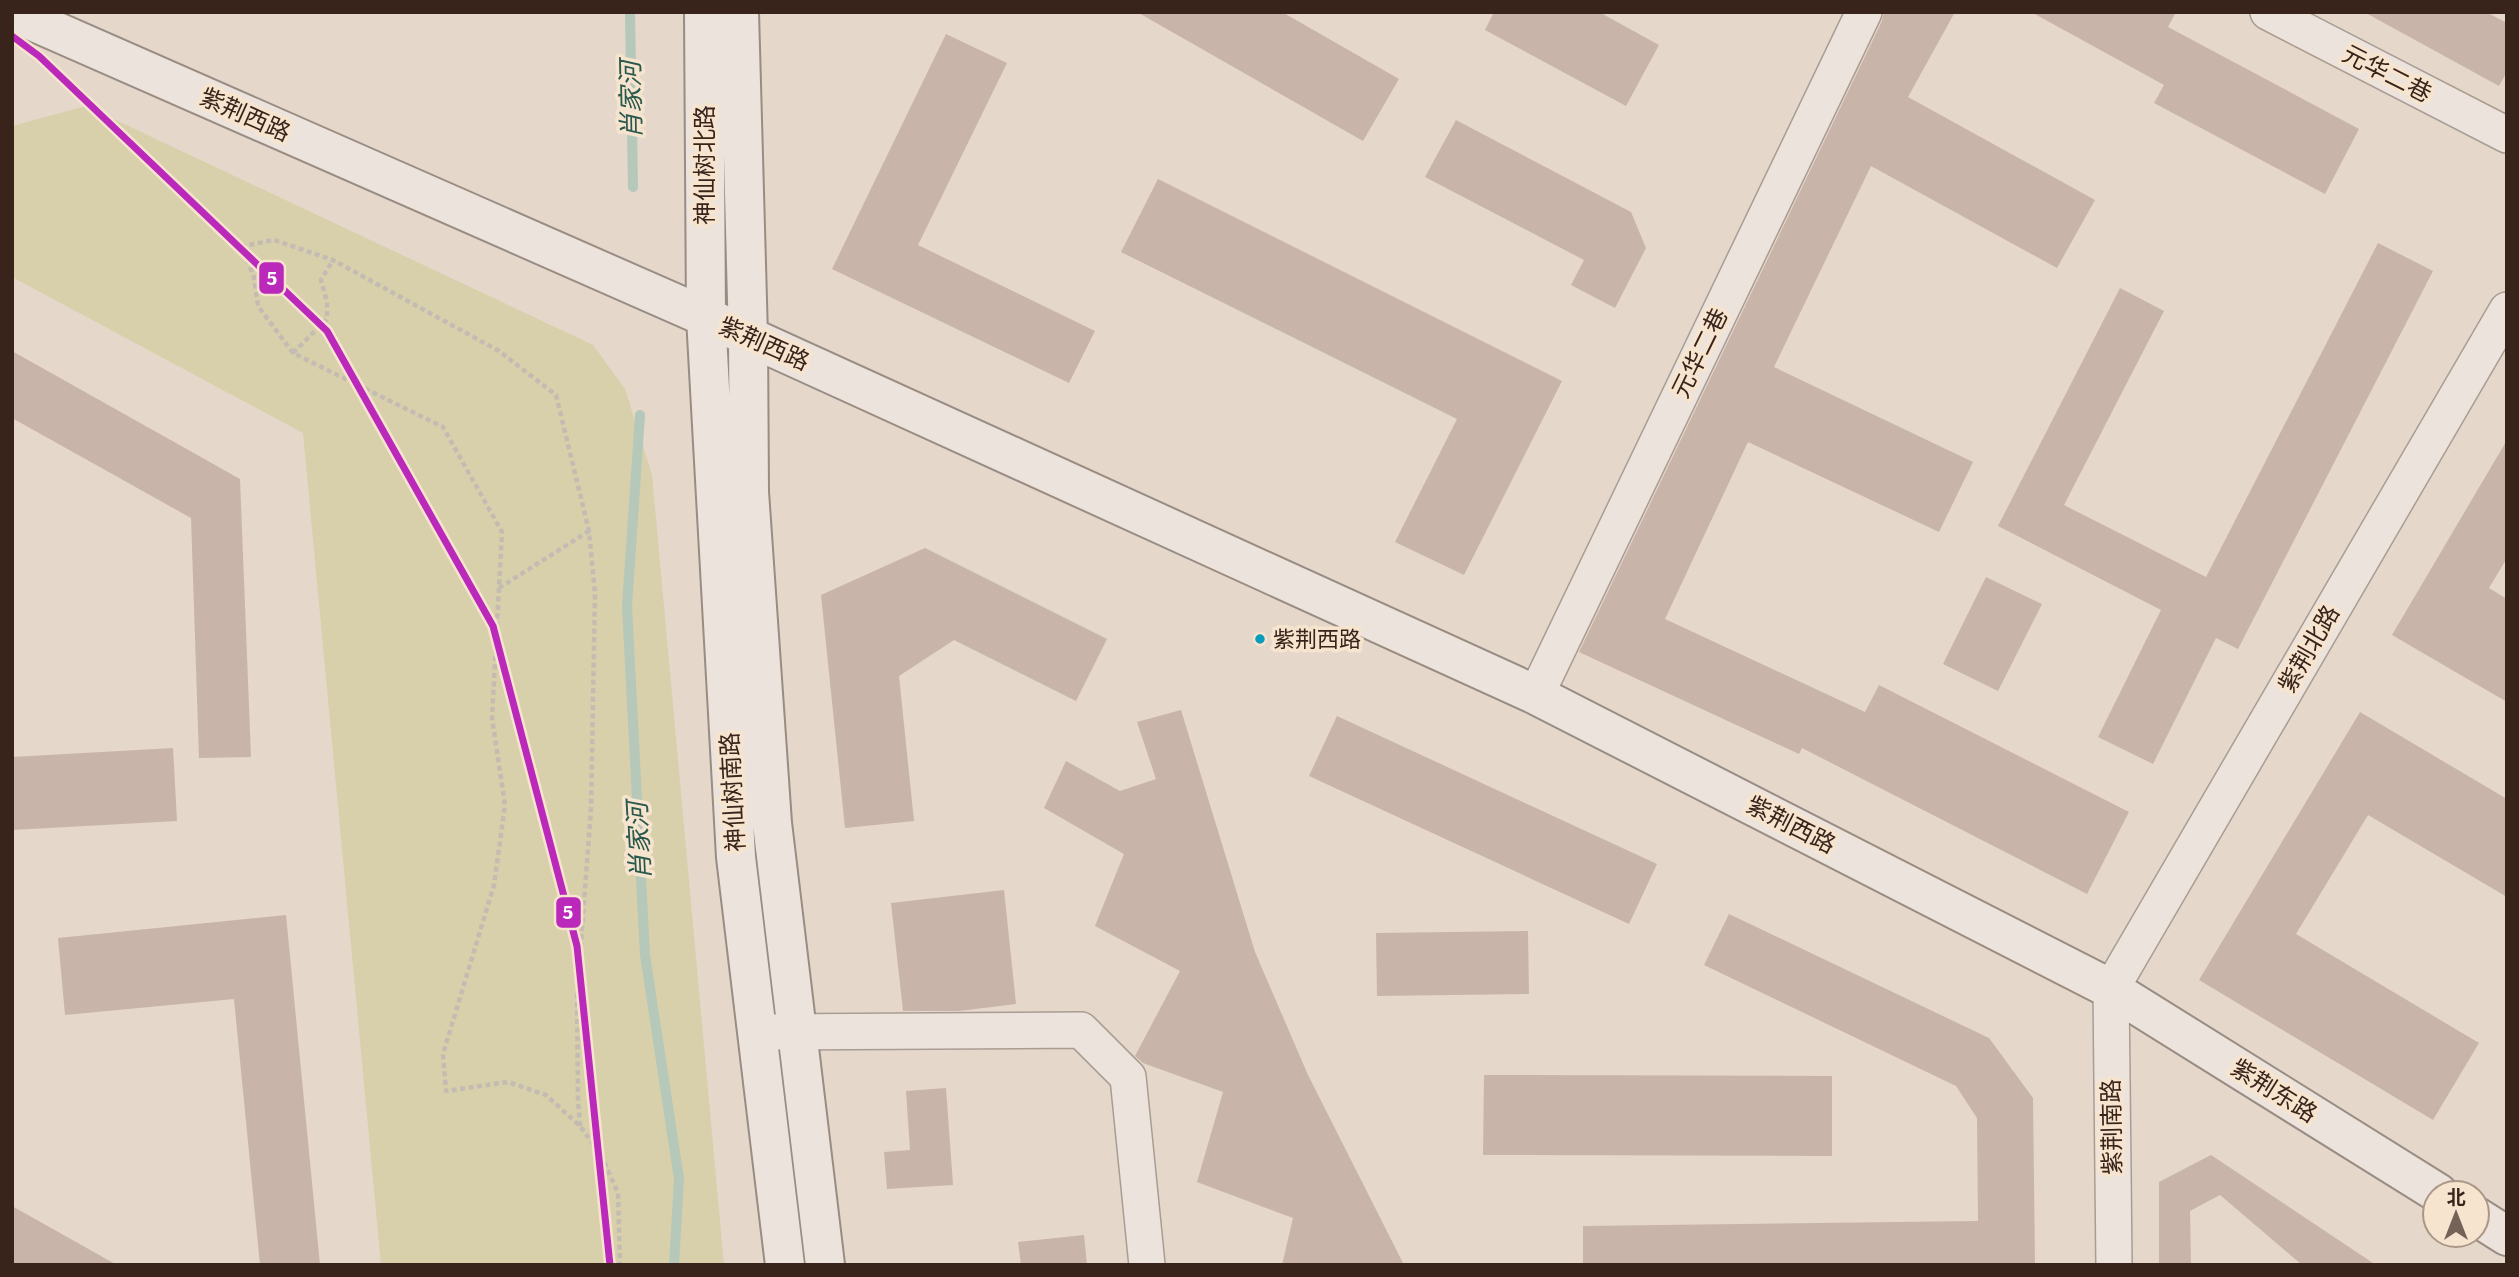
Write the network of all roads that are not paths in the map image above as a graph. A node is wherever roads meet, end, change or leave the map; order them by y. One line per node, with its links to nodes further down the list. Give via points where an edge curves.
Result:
1 (12, 12): 8 (street, 紫荆西路)
2 (704, 12): 8 (street, 神仙树北路)
3 (739, 12): 9 (street)
4 (1864, 12): 10 (street, 元华二巷)
5 (2268, 12): 6 (street, 元华二巷)
6 (2507, 135)
7 (2507, 310): 11 (street, 紫荆北路)
8 (706, 317): 9 (street, 紫荆西路); 12 (street, 神仙树南路, via 736,857)
9 (748, 336): 10 (street, 紫荆西路); 13 (street, via 749,492 771,809)
10 (1536, 695): 11 (street, 紫荆西路)
11 (2111, 989): 14 (street, 紫荆东路); 20 (street, 紫荆南路)
12 (757, 1032): 13 (street); 17 (street, 神仙树南路)
13 (799, 1032): 18 (street); 19 (street, via 1081,1030 1128,1077)
14 (2421, 1182)
15 (2491, 1226): 16 (street)
16 (2507, 1236)
17 (785, 1265)
18 (825, 1265)
19 (1147, 1265)
20 (2114, 1265)

